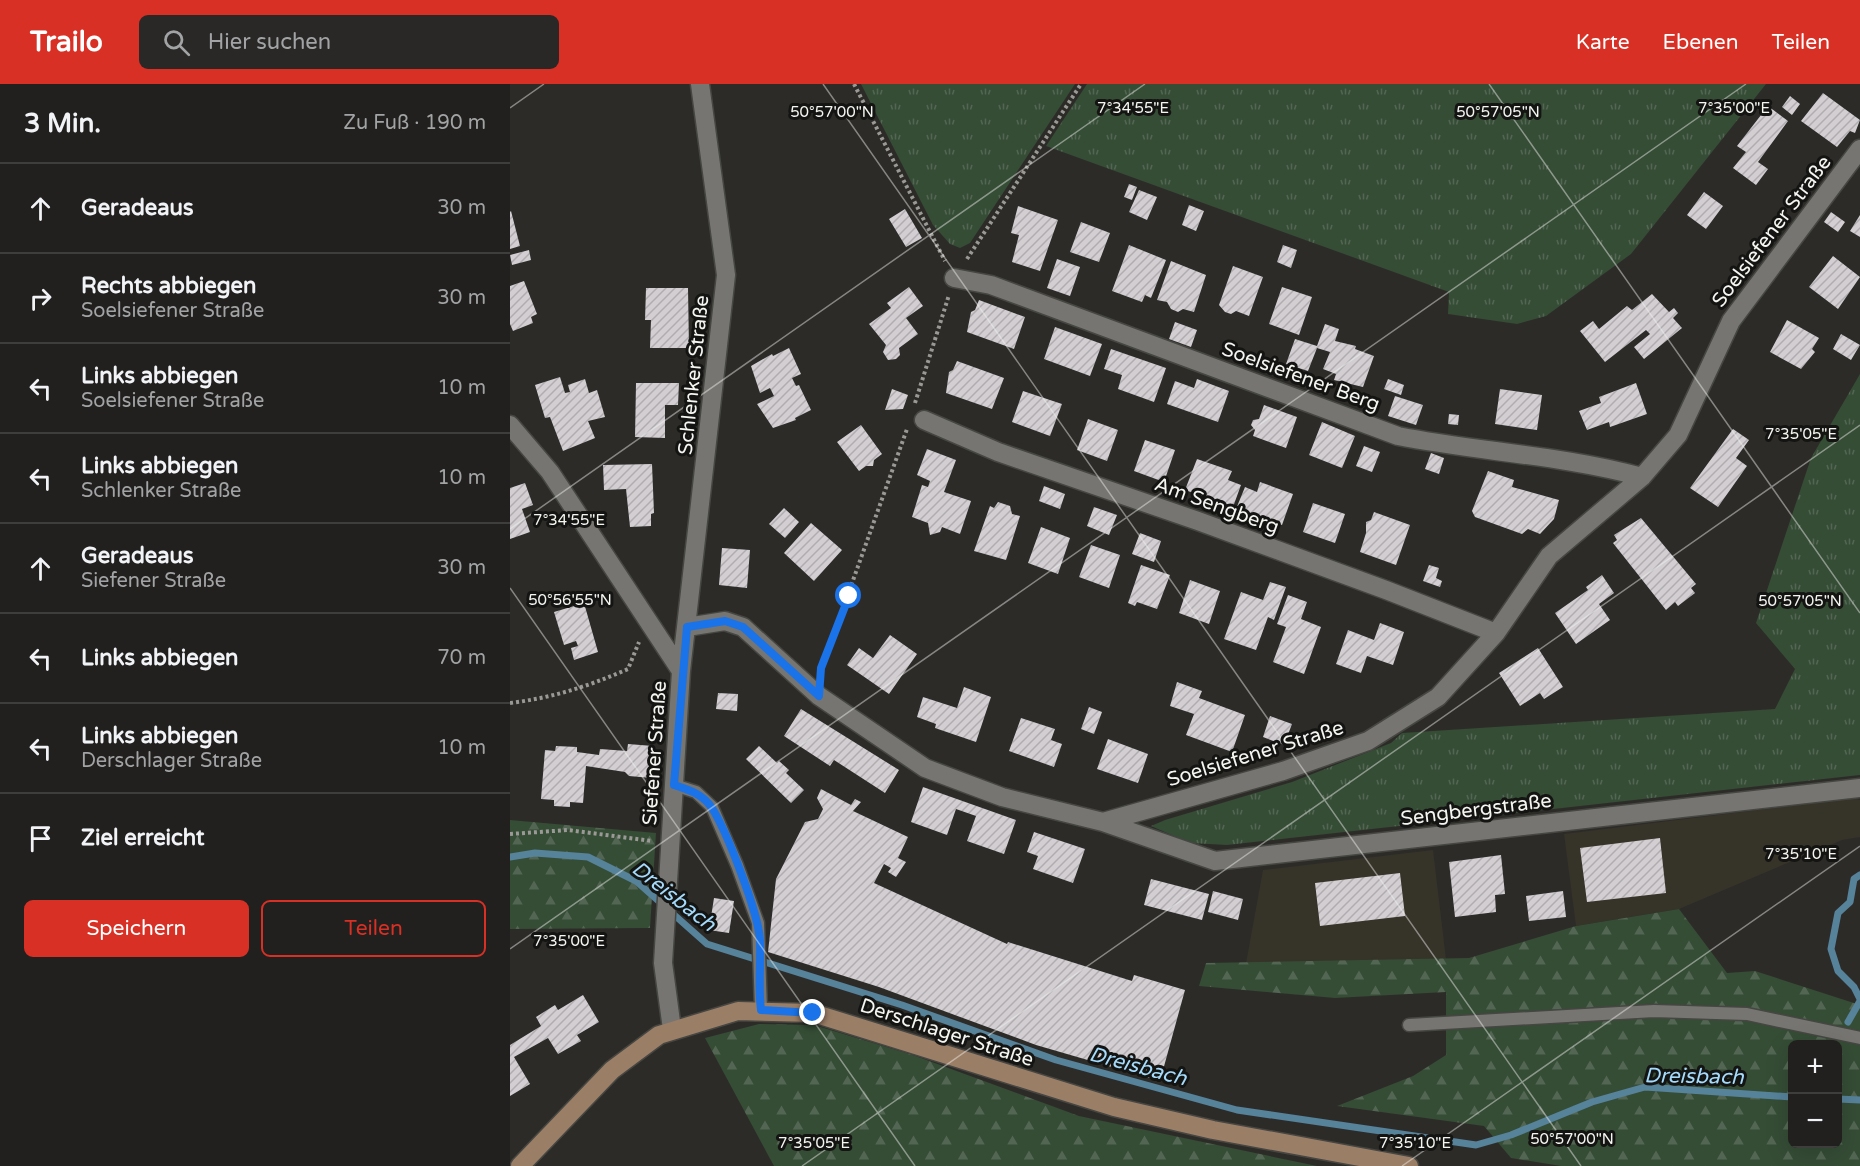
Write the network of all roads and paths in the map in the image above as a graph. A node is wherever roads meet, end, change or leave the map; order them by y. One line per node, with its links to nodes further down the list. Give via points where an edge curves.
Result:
1 (700, 84): 9 (street, Schlenker Straße, via 726,275)
2 (854, 84): 5 (path)
3 (1081, 84): 5 (path)
4 (1860, 149): 8 (street, Soelsiefener Straße, via 1731,321 1678,435)
5 (954, 278): 6 (path); 8 (street, Soelsiefener Berg, via 991,285 1398,436 1591,463)
6 (917, 419): 11 (street, Am Sengberg); 13 (path, via 821,668)
7 (510, 425): 10 (street, Siefener Straße, via 550,472)
8 (1642, 477): 11 (street, Soelsiefener Straße, via 1549,556)
9 (687, 627): 12 (street, Schlenker Straße); 13 (street, Soelsiefener Straße, via 725,621 743,627)
10 (651, 628): 12 (street, Siefener Straße); 14 (path, via 642,635 628,669 585,688)
11 (1496, 633): 17 (street, Soelsiefener Straße, via 1438,697 1368,741 1283,771)
12 (681, 672): 15 (street, Siefener Straße)
13 (819, 696): 17 (street, Soelsiefener Straße, via 925,768 1002,797)
14 (510, 703)
15 (674, 785): 19 (street, Siefener Straße); 20 (lane, via 696,792 712,807 737,865 758,923)
16 (1860, 788): 17 (street, Sengbergstraße, via 1215,861)
17 (1103, 822)
18 (510, 834): 19 (path, via 568,830)
19 (670, 843): 22 (street, Siefener Straße, via 663,963)
20 (761, 1010): 22 (main road, Derschlager Straße, via 738,1011); 25 (main road, Derschlager Straße, via 813,1013 1114,1107 1213,1130)
21 (1409, 1025): 23 (lane, via 1654,1011 1747,1014)
22 (672, 1029): 24 (main road, Derschlager Straße, via 612,1070)
23 (1860, 1038)
24 (520, 1166)
25 (1409, 1166)

